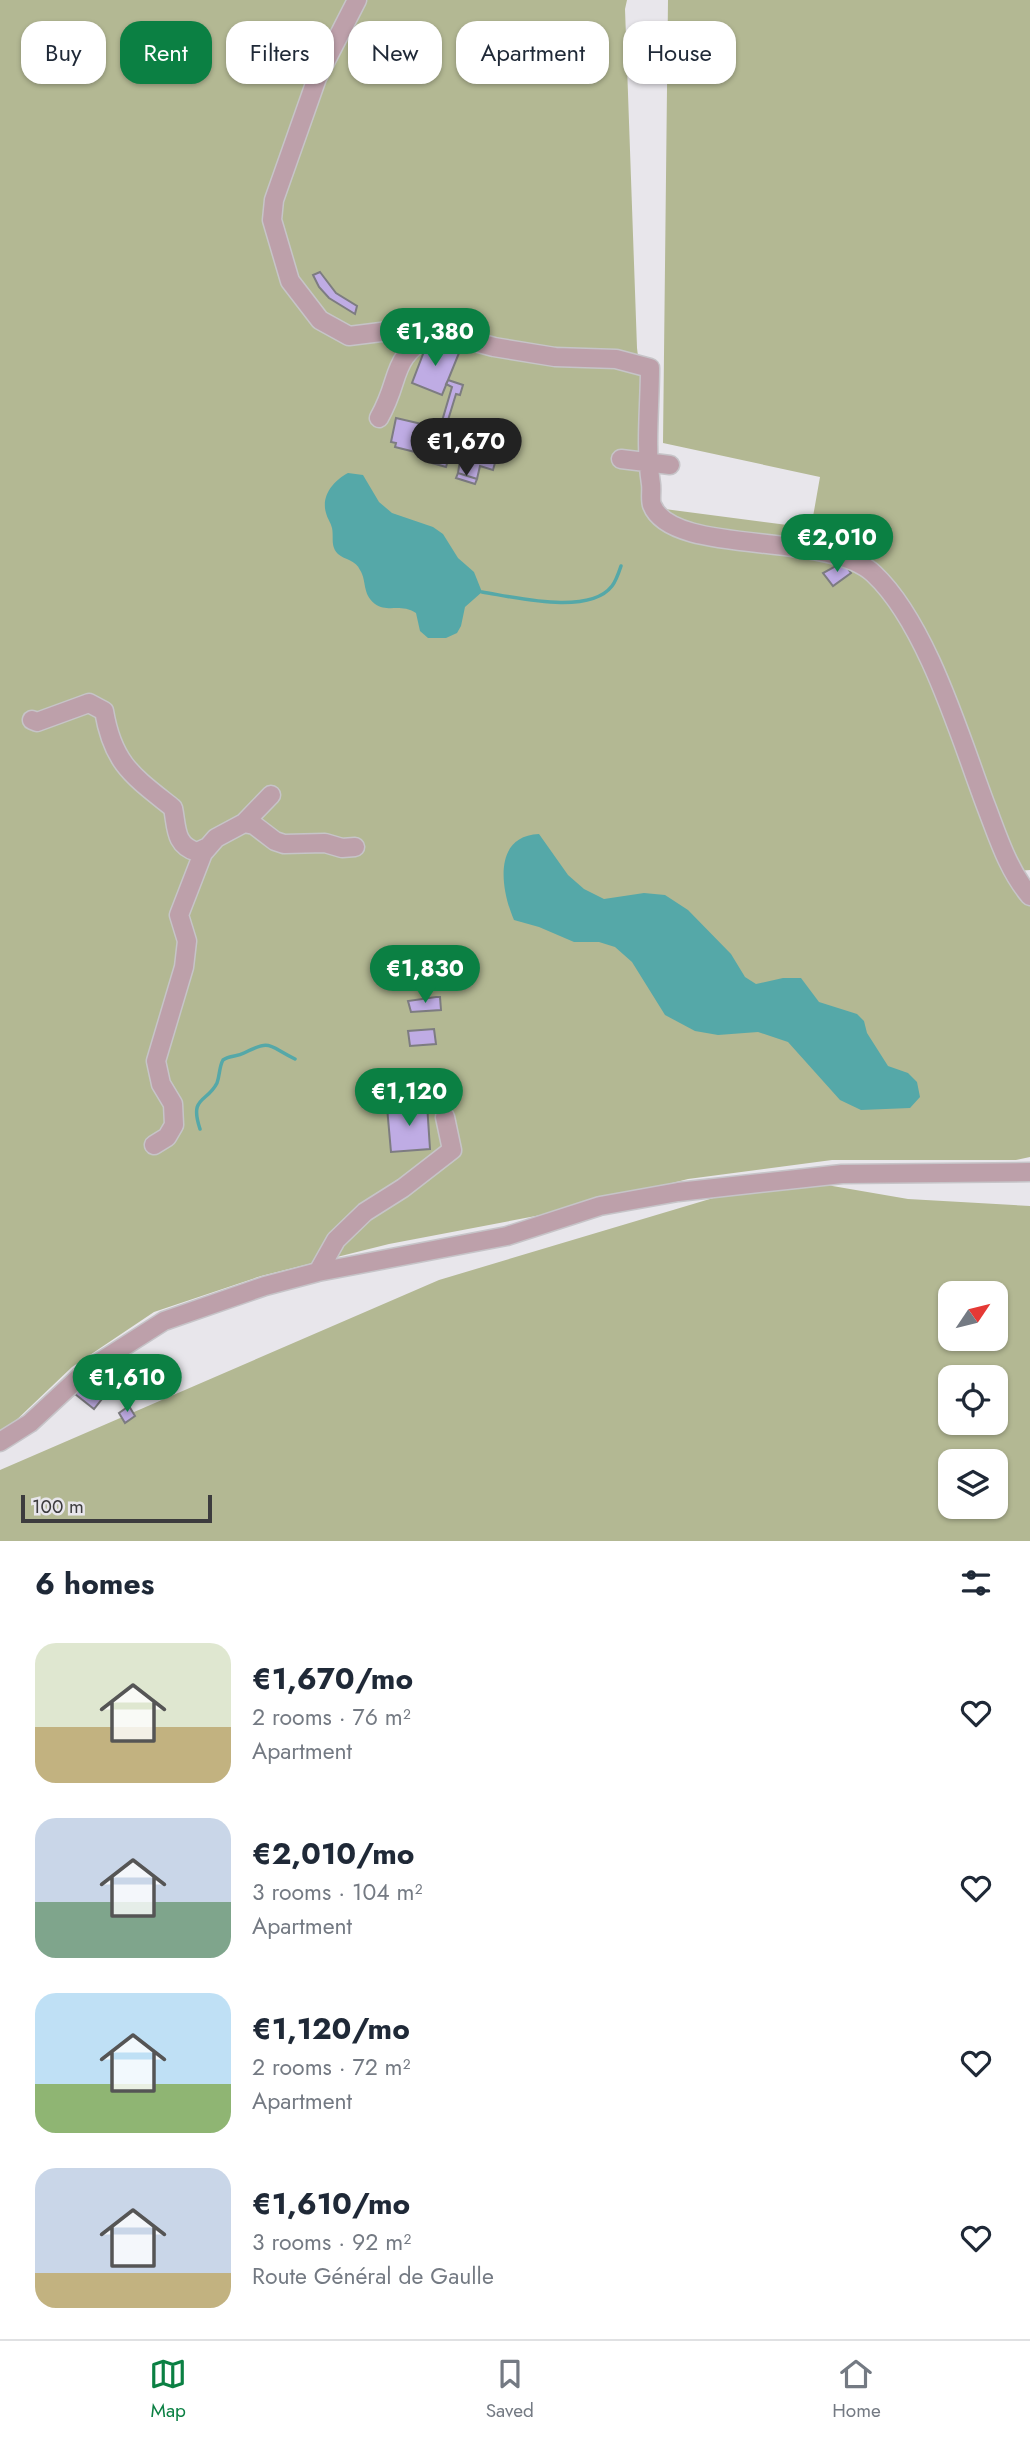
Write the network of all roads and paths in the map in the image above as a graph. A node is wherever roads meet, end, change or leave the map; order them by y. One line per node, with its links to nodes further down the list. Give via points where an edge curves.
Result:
1 (357, 0): 2 (street, via 317,78 274,200 272,220 290,281 320,320 349,336 405,329)
2 (435, 331): 3 (street, via 401,360); 5 (street, via 555,357 616,359 650,368)
3 (379, 418)
4 (621, 459): 5 (street)
5 (646, 461): 6 (street); 12 (street, via 652,505 677,526 756,544 838,553 872,571 884,584 936,676 1009,864)
6 (670, 465)
7 (32, 720): 10 (street, via 89,703 104,711 114,753 173,808 181,843 197,852)
8 (271, 795): 9 (street)
9 (244, 823): 10 (street); 11 (street, via 284,844)
10 (208, 847): 14 (street, via 179,915 187,941 184,967 156,1061 161,1084 173,1104 174,1125)
11 (355, 847)
12 (1030, 896)
13 (445, 1117): 16 (street, via 452,1150 365,1212 336,1240)
14 (154, 1145)
15 (1030, 1172): 16 (street, via 842,1174 678,1192 600,1206 507,1236)
16 (318, 1272): 17 (street, via 164,1321 87,1370 30,1423)
17 (0, 1442)

